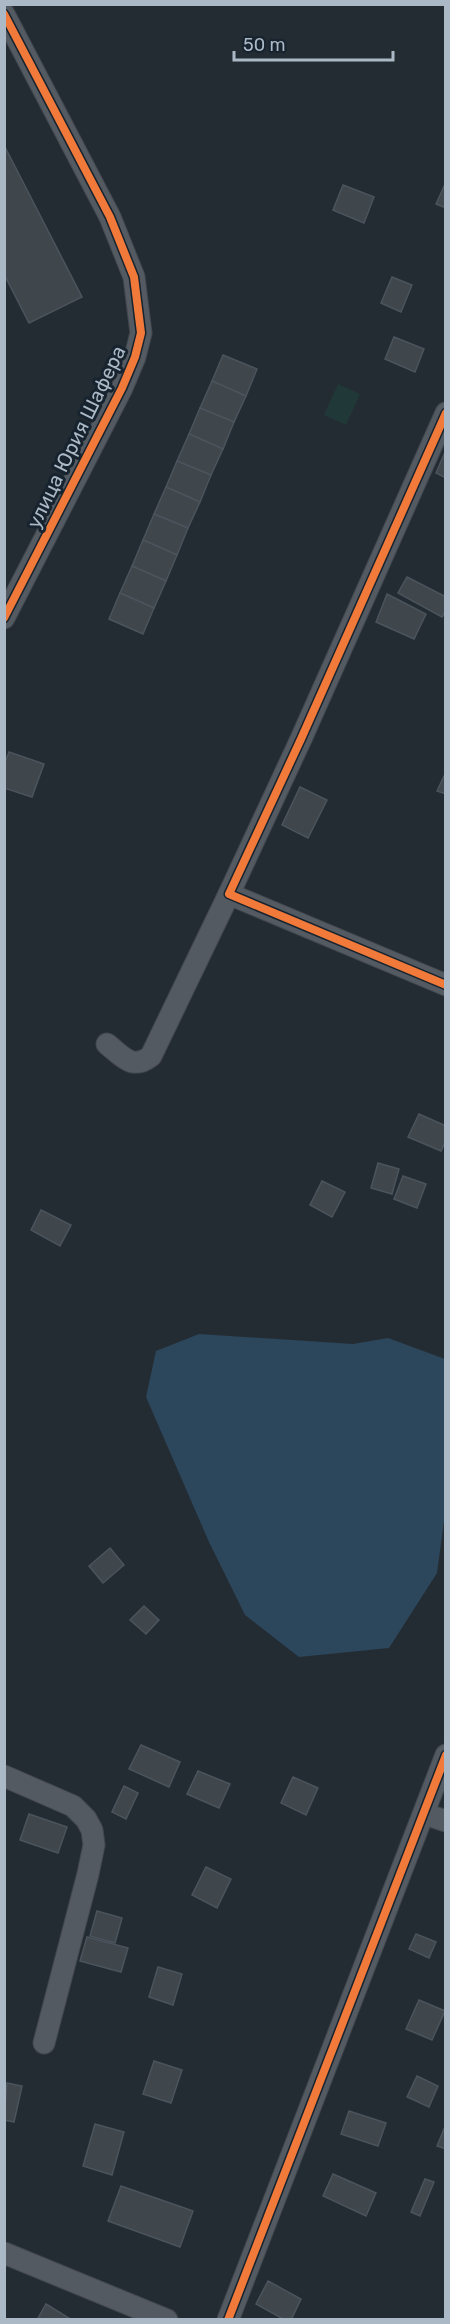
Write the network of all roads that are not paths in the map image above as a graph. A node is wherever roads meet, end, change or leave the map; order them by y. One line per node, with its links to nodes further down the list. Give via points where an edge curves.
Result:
1 (4, 14): 3 (street, улица Юрия Шафера, via 110,217 134,277 141,333 122,388)
2 (446, 413): 4 (street)
3 (4, 618)
4 (229, 894): 5 (street); 6 (street, via 151,1056 143,1062 131,1063)
5 (446, 985)
6 (106, 1044)
7 (446, 1755): 9 (street)
8 (4, 1776): 11 (street, via 73,1806 92,1830 94,1845 88,1874)
9 (424, 1814): 10 (street); 14 (street)
10 (446, 1821)
11 (44, 2043)
12 (4, 2253): 13 (street)
13 (167, 2319)
14 (228, 2319)

